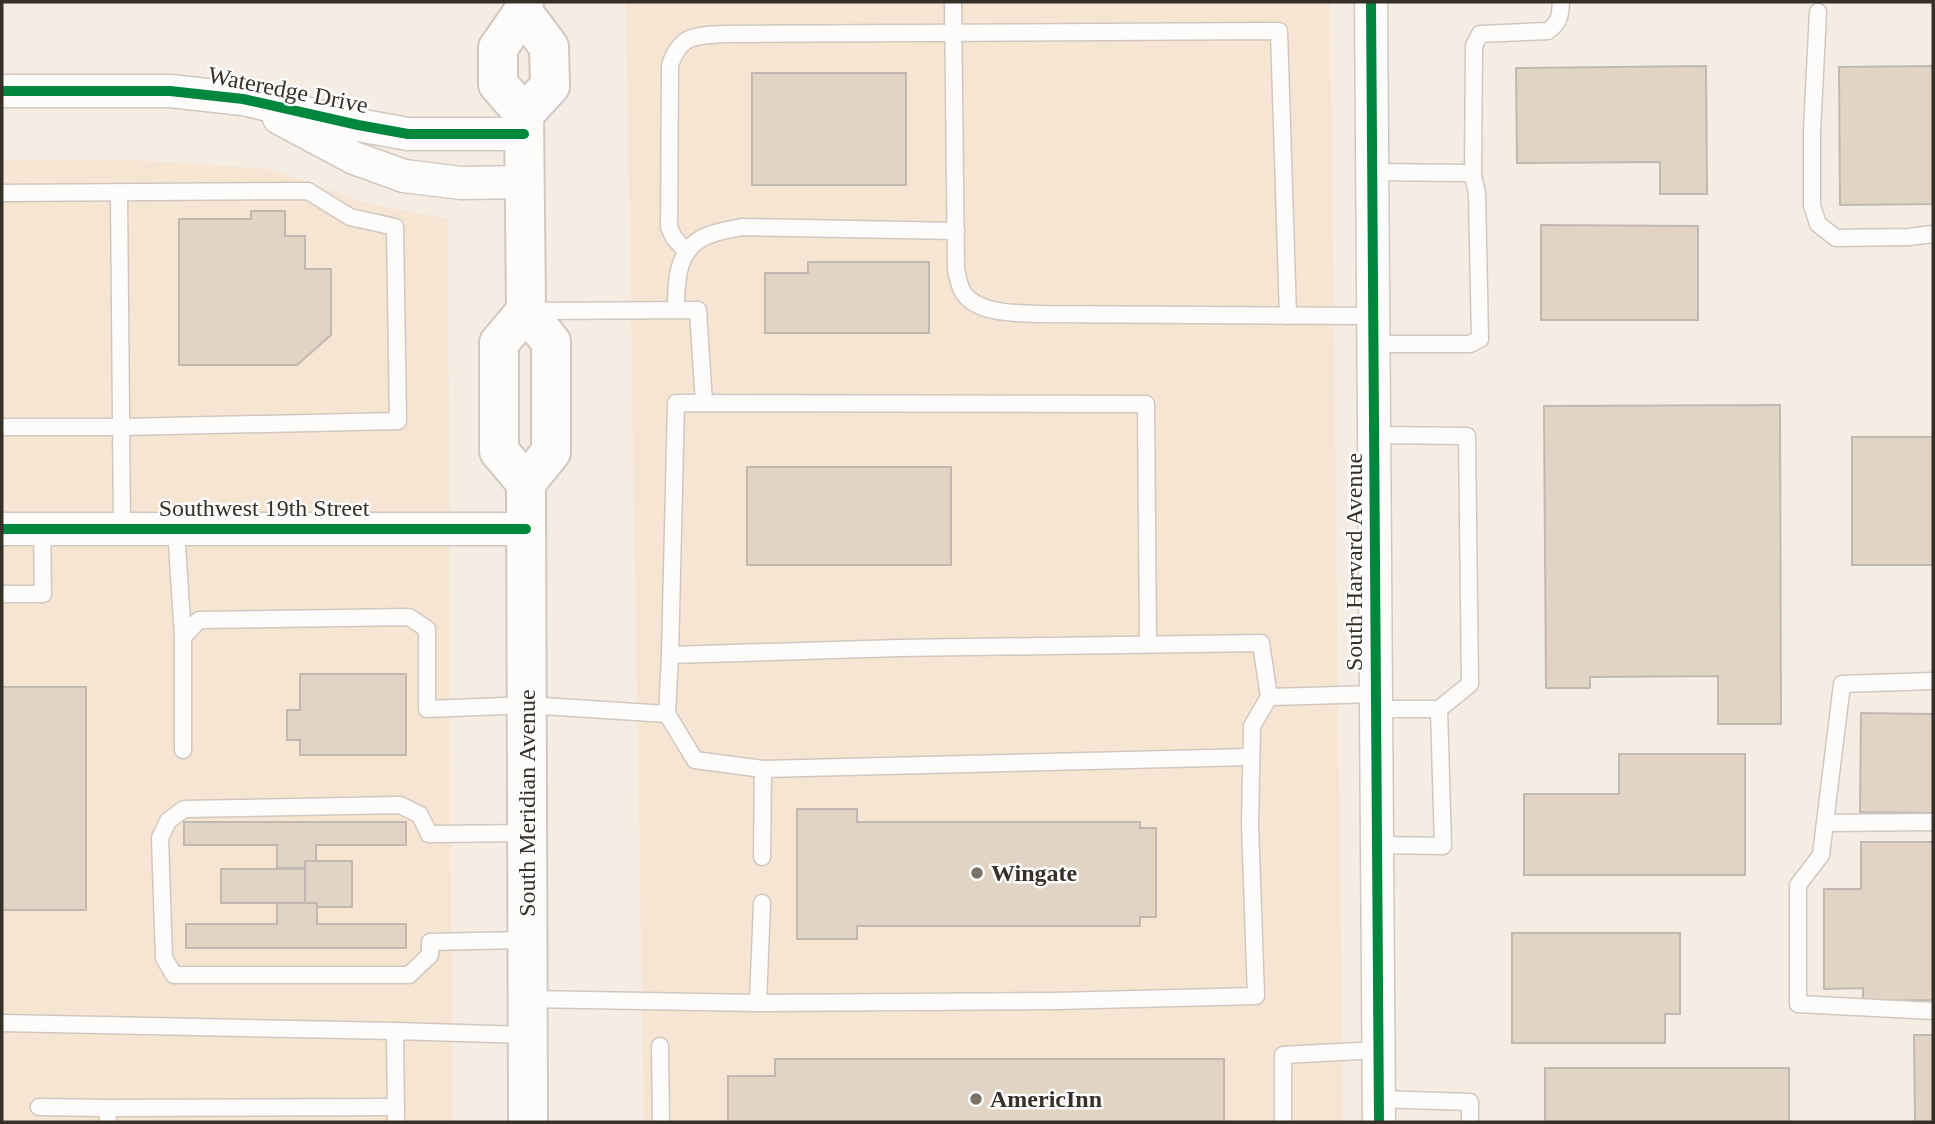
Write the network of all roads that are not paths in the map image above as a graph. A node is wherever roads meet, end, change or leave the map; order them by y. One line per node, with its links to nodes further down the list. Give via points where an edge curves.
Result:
1 (953, 2): 6 (lane)
2 (1371, 2): 10 (street, South Harvard Avenue)
3 (1561, 2): 11 (lane, via 1560,19 1548,31 1480,34 1474,46)
4 (523, 7): 9 (main road, via 549,47 550,86)
5 (1818, 12): 16 (lane, via 1812,131 1812,205 1818,224 1836,238)
6 (954, 34): 15 (lane); 17 (lane, via 723,34 683,41 670,65 669,227); 20 (lane, via 1279,32)
7 (2, 91): 8 (street, Wateredge Drive, via 170,91)
8 (243, 99): 9 (street, Wateredge Drive, via 408,134); 12 (street, Wateredge Drive, via 354,158 404,176 461,183)
9 (524, 124): 12 (main road)
10 (1372, 172): 11 (lane); 21 (street, South Harvard Avenue)
11 (1473, 176): 21 (lane, via 1480,339 1470,344)
12 (524, 182): 19 (main road)
13 (119, 192): 14 (lane); 24 (lane); 24 (lane, via 308,191 350,217 395,227 398,421)
14 (2, 193)
15 (956, 231): 17 (lane, via 742,227 712,233); 20 (lane, via 956,270 963,293 998,313)
16 (1933, 234)
17 (687, 252): 18 (lane, via 679,264)
18 (676, 310): 19 (lane); 22 (lane, via 698,310)
19 (526, 312): 26 (main road, via 551,342 551,452); 26 (main road, via 499,343 499,451)
20 (1288, 316): 21 (lane)
21 (1373, 330): 25 (street, South Harvard Avenue)
22 (704, 403): 34 (lane, via 1146,404); 35 (lane, via 676,403)
23 (2, 427): 24 (lane)
24 (122, 427): 29 (lane)
25 (1374, 435): 38 (street, South Harvard Avenue); 40 (lane, via 1467,436 1470,684)
26 (526, 483): 31 (main road, South Meridian Avenue)
27 (2, 529): 28 (street, Southwest 19th Street)
28 (42, 529): 29 (street, Southwest 19th Street); 32 (lane, via 43,594)
29 (122, 529): 30 (street, Southwest 19th Street)
30 (176, 529): 31 (street, Southwest 19th Street); 33 (lane)
31 (526, 529): 39 (main road, South Meridian Avenue)
32 (2, 594)
33 (183, 637): 39 (lane, via 199,620 409,617 427,629 426,709); 42 (lane)
34 (1149, 644): 35 (lane); 37 (lane, via 1261,643)
35 (670, 655): 41 (lane)
36 (1933, 681): 46 (lane, via 1842,684)
37 (1269, 698): 38 (lane); 43 (lane, via 1252,726)
38 (1376, 702): 40 (lane); 48 (street, South Harvard Avenue)
39 (527, 705): 41 (lane); 47 (main road, South Meridian Avenue)
40 (1439, 709): 48 (lane, via 1443,846)
41 (667, 714): 44 (lane, via 695,760)
42 (183, 750)
43 (1251, 757): 44 (lane); 52 (lane, via 1256,996)
44 (763, 769): 49 (lane)
45 (1933, 822): 46 (lane)
46 (1825, 823): 53 (lane, via 1821,855 1798,885 1798,1004)
47 (527, 833): 51 (main road, South Meridian Avenue); 51 (lane, via 429,834 420,815 400,805 184,809 167,821 160,838 164,958 174,975 409,975 430,955 430,942)
48 (1377, 845): 58 (street, South Harvard Avenue)
49 (762, 858)
50 (762, 903): 52 (lane)
51 (527, 940): 54 (main road, South Meridian Avenue)
52 (758, 1003): 54 (lane)
53 (1933, 1011)
54 (528, 1017): 56 (lane); 63 (main road, South Meridian Avenue)
55 (2, 1023): 56 (lane)
56 (395, 1031): 62 (lane)
57 (660, 1046): 64 (lane)
58 (1378, 1050): 60 (street, South Harvard Avenue); 65 (lane, via 1283,1055)
59 (38, 1107): 61 (lane)
60 (1379, 1111): 66 (lane, via 1470,1101)
61 (107, 1115): 62 (lane)
62 (396, 1115)
63 (528, 1122)
64 (661, 1122)
65 (1283, 1122)
66 (1470, 1122)

